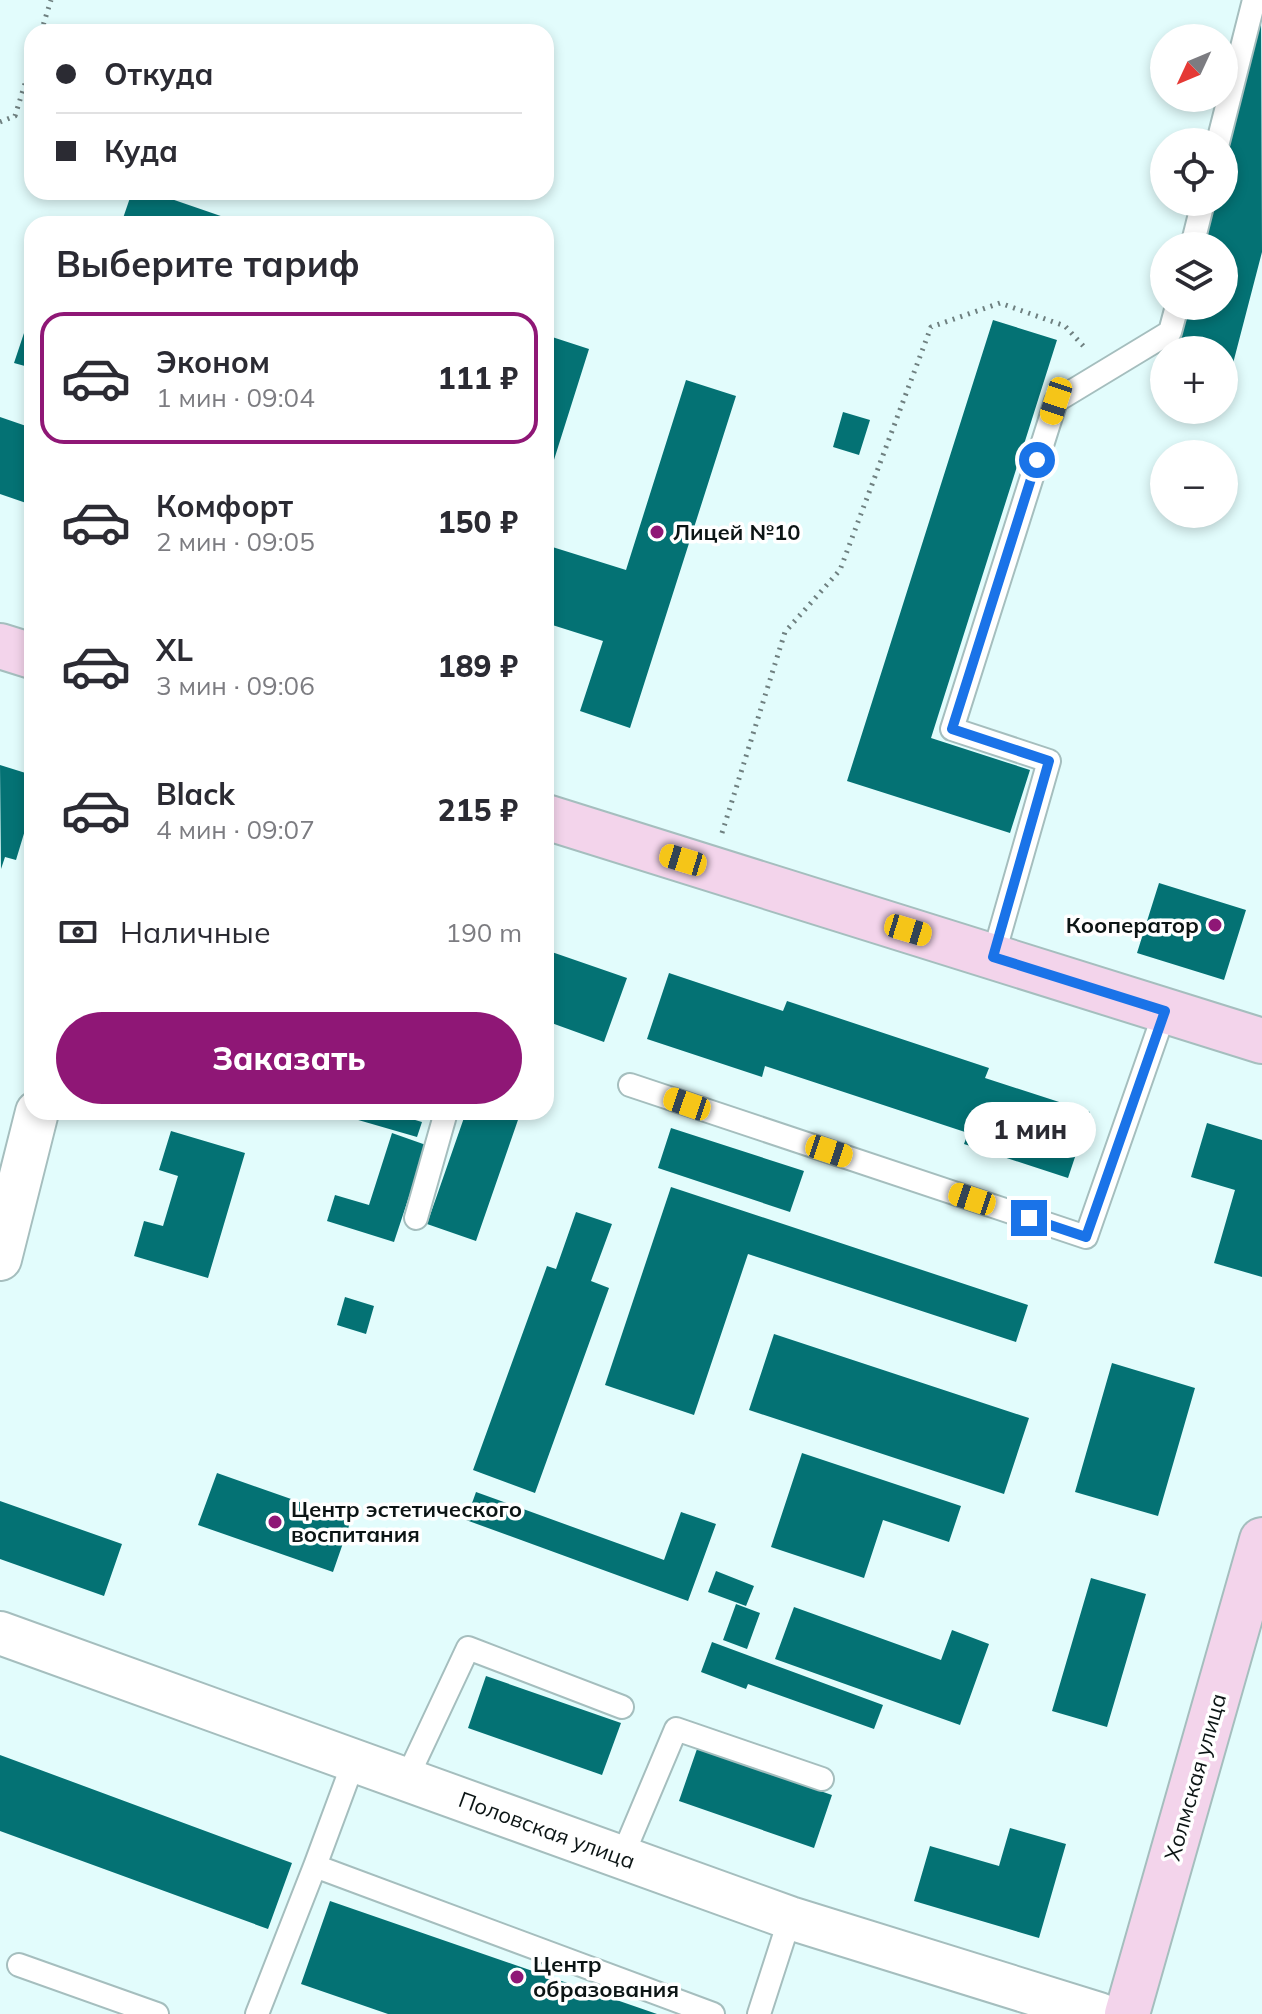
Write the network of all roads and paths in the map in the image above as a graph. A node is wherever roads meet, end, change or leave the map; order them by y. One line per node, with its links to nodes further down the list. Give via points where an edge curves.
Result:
1 (51, 0): 3 (path)
2 (1254, 0): 6 (lane)
3 (44, 24)
4 (24, 87): 5 (path, via 15,116)
5 (0, 122)
6 (1222, 128)
7 (1173, 320): 8 (lane, via 1170,332)
8 (1105, 370): 12 (path, via 1065,326 1000,303 931,327 840,570 785,632); 13 (lane, via 1056,401 952,729 1049,761)
9 (0, 646): 10 (main road)
10 (24, 654)
11 (554, 819): 12 (main road)
12 (711, 868): 13 (main road)
13 (993, 957): 14 (main road)
14 (1165, 1011): 15 (main road); 16 (lane, via 1086,1237)
15 (1262, 1041)
16 (630, 1085)
17 (35, 1120): 20 (street)
18 (444, 1120): 19 (lane)
19 (416, 1218)
20 (0, 1259)
21 (1262, 1540): 36 (main road, Холмская улица)
22 (0, 1633): 24 (street, Половская улица)
23 (622, 1707): 26 (lane, via 468,1648)
24 (354, 1761): 26 (street, Половская улица); 28 (lane)
25 (822, 1779): 27 (lane, via 676,1729)
26 (406, 1780): 27 (street, Половская улица)
27 (622, 1857): 29 (street, Половская улица)
28 (315, 1866): 32 (lane); 33 (lane)
29 (790, 1918): 34 (lane); 35 (street, Половская улица)
30 (19, 1965): 31 (lane)
31 (157, 2014)
32 (257, 2014)
33 (713, 2014)
34 (759, 2014)
35 (1099, 2014)
36 (1127, 2014)

